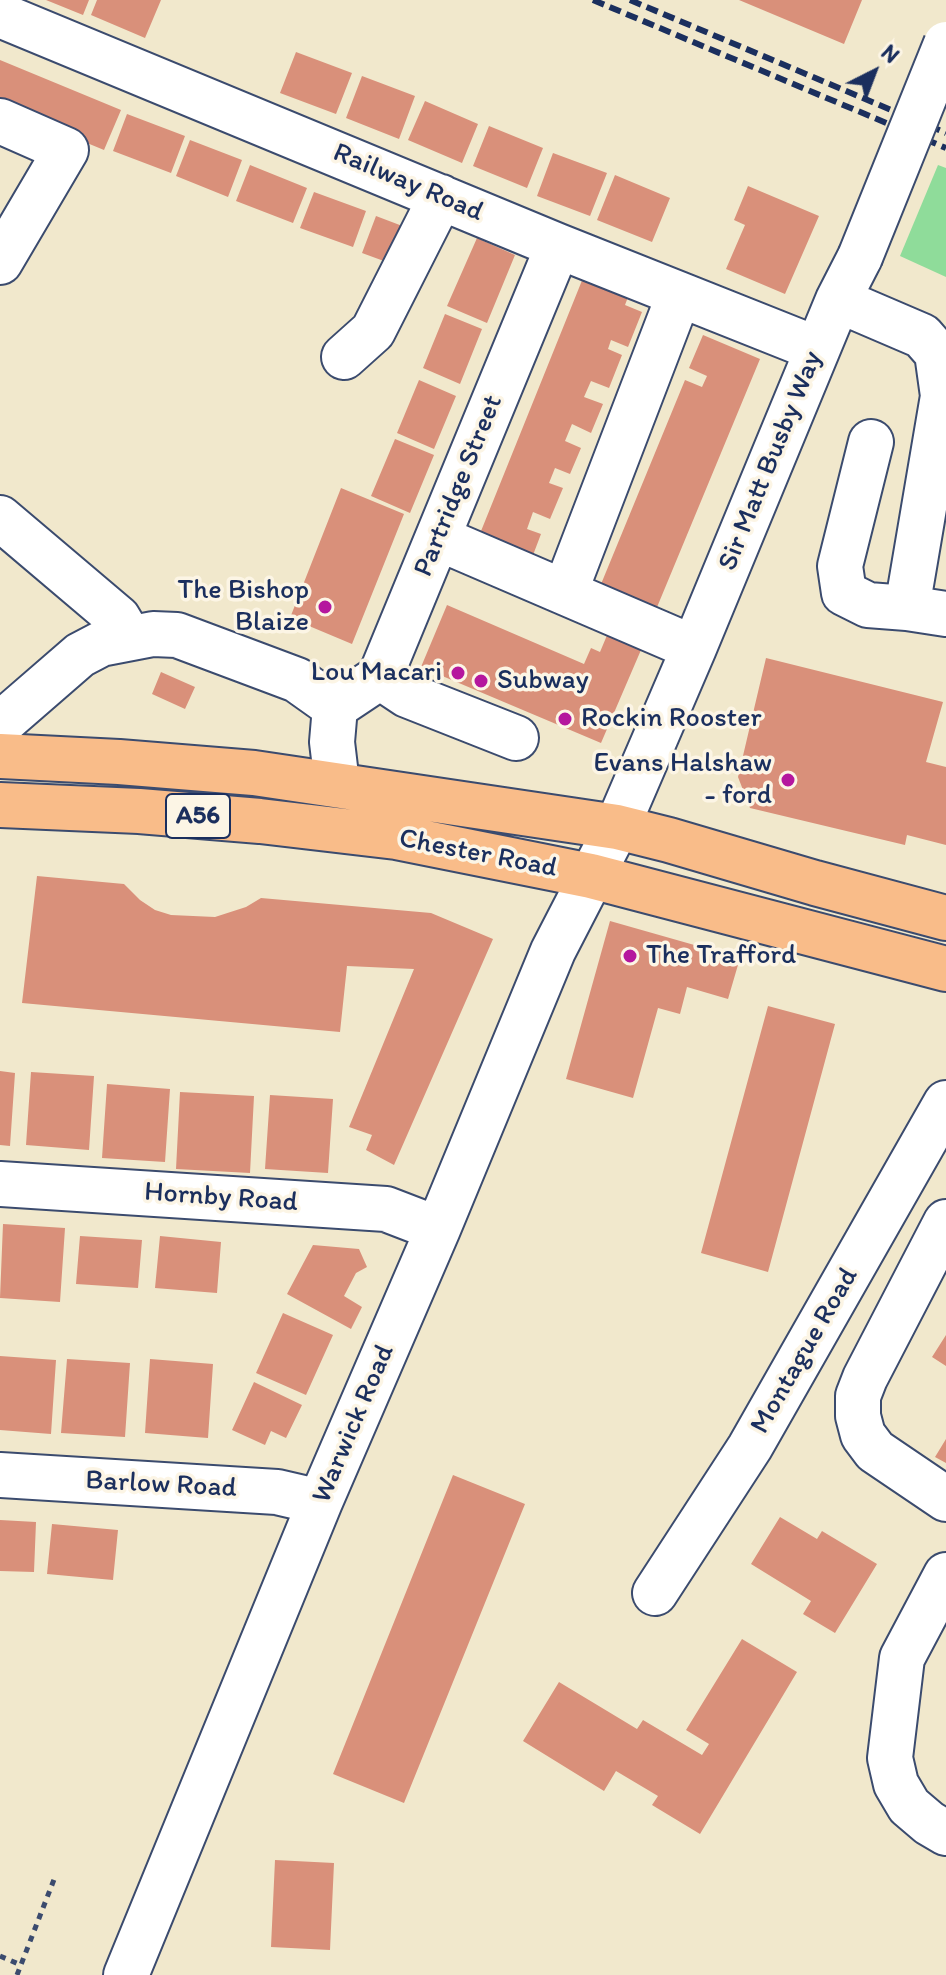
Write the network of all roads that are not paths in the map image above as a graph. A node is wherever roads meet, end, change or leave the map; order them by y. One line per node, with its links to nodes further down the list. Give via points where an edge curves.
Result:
1 (0, 15): 4 (street, Railway Road)
2 (946, 44): 8 (street, Sir Matt Busby Way, bridge)
3 (0, 121): 6 (street, via 66,150)
4 (441, 197): 5 (street, Railway Road); 11 (street, via 373,331)
5 (558, 246): 7 (street, Railway Road); 15 (street, Partridge Street)
6 (0, 262)
7 (679, 295): 10 (street, Railway Road); 16 (street)
8 (838, 300): 9 (street); 10 (street, Sir Matt Busby Way)
9 (934, 334): 12 (street)
10 (817, 349): 19 (street, Sir Matt Busby Way)
11 (344, 357)
12 (944, 397): 17 (street)
13 (871, 442): 17 (street, via 840,566 844,593 868,605)
14 (0, 518): 18 (street, via 118,618)
15 (438, 538): 16 (street); 20 (street, Partridge Street)
16 (565, 592): 19 (street)
17 (926, 611)
18 (130, 638): 21 (street, via 177,635 297,680); 22 (street, via 80,655)
19 (694, 648): 27 (street, Sir Matt Busby Way)
20 (380, 677): 21 (street); 23 (street, via 407,695)
21 (335, 707): 25 (street)
22 (0, 727)
23 (516, 738)
24 (0, 756): 25 (highway, Chester Road / A56)
25 (337, 784): 27 (highway, Chester Road / A56)
26 (0, 805): 28 (highway, Chester Road / A56, via 139,811 396,837)
27 (617, 827): 28 (street, Sir Matt Busby Way); 29 (highway, Chester Road / A56)
28 (591, 876): 30 (highway, Chester Road / A56); 34 (street, Warwick Road, via 553,951)
29 (946, 918)
30 (946, 969)
31 (946, 1103): 39 (street, Montague Road, via 750,1447)
32 (0, 1184): 34 (street, Hornby Road, via 386,1209)
33 (946, 1222): 36 (street, via 865,1378 858,1416 875,1451)
34 (438, 1229): 37 (street, Warwick Road)
35 (0, 1475): 37 (street, Barlow Road, via 277,1492)
36 (946, 1499)
37 (320, 1502): 41 (street, Warwick Road)
38 (946, 1575): 40 (street, via 902,1658 890,1758 909,1806)
39 (655, 1593)
40 (946, 1833)
41 (126, 1975)

